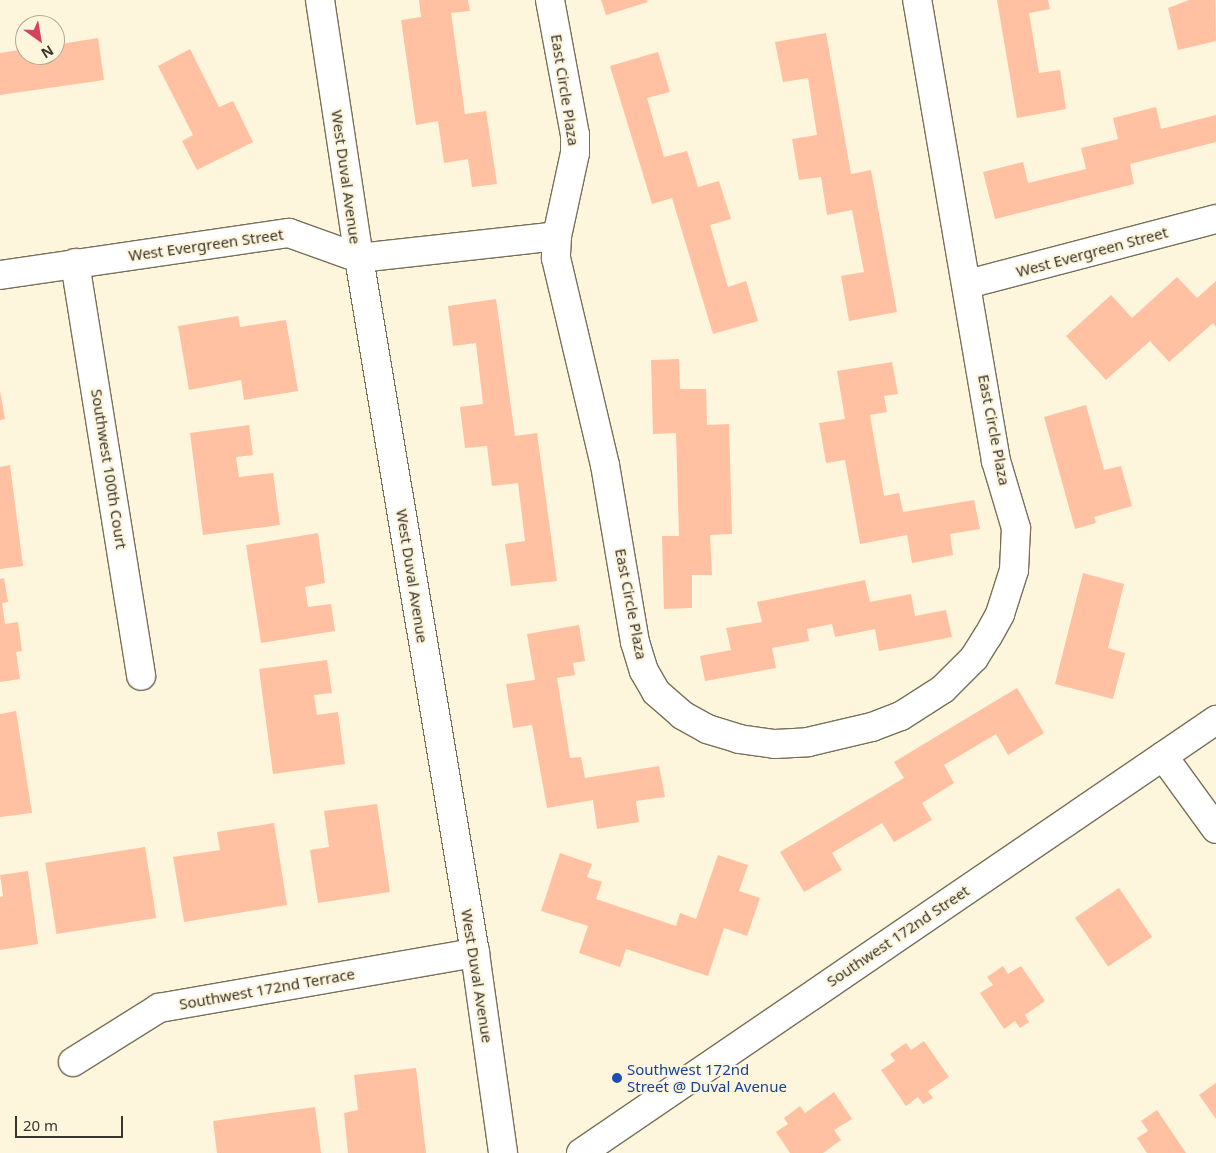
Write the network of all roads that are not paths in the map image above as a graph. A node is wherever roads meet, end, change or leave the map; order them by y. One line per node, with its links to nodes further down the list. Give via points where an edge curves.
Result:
1 (320, 0): 6 (street, West Duval Avenue)
2 (550, 0): 5 (street, East Circle Plaza, via 575,153)
3 (917, 0): 9 (street, East Circle Plaza)
4 (1216, 219): 9 (street, West Evergreen Street)
5 (557, 236): 6 (street, West Evergreen Street); 9 (street, East Circle Plaza, via 559,281 604,465 635,642 644,671 656,692 682,715 707,729 731,737 775,744 840,736 901,716 958,676 974,658 1000,614 1014,570 1016,528 996,461)
6 (359, 258): 7 (street, West Evergreen Street, via 289,233); 14 (street, West Duval Avenue)
7 (75, 263): 8 (street, West Evergreen Street); 10 (street, Southwest 100th Court)
8 (0, 275)
9 (968, 284)
10 (142, 676)
11 (1216, 720): 12 (street, Southwest 172nd Street)
12 (1163, 756): 13 (street); 17 (street, Southwest 172nd Street)
13 (1216, 829)
14 (474, 953): 15 (street, Southwest 172nd Terrace, via 159,1008); 16 (street, West Duval Avenue)
15 (73, 1062)
16 (503, 1153)
17 (581, 1153)

